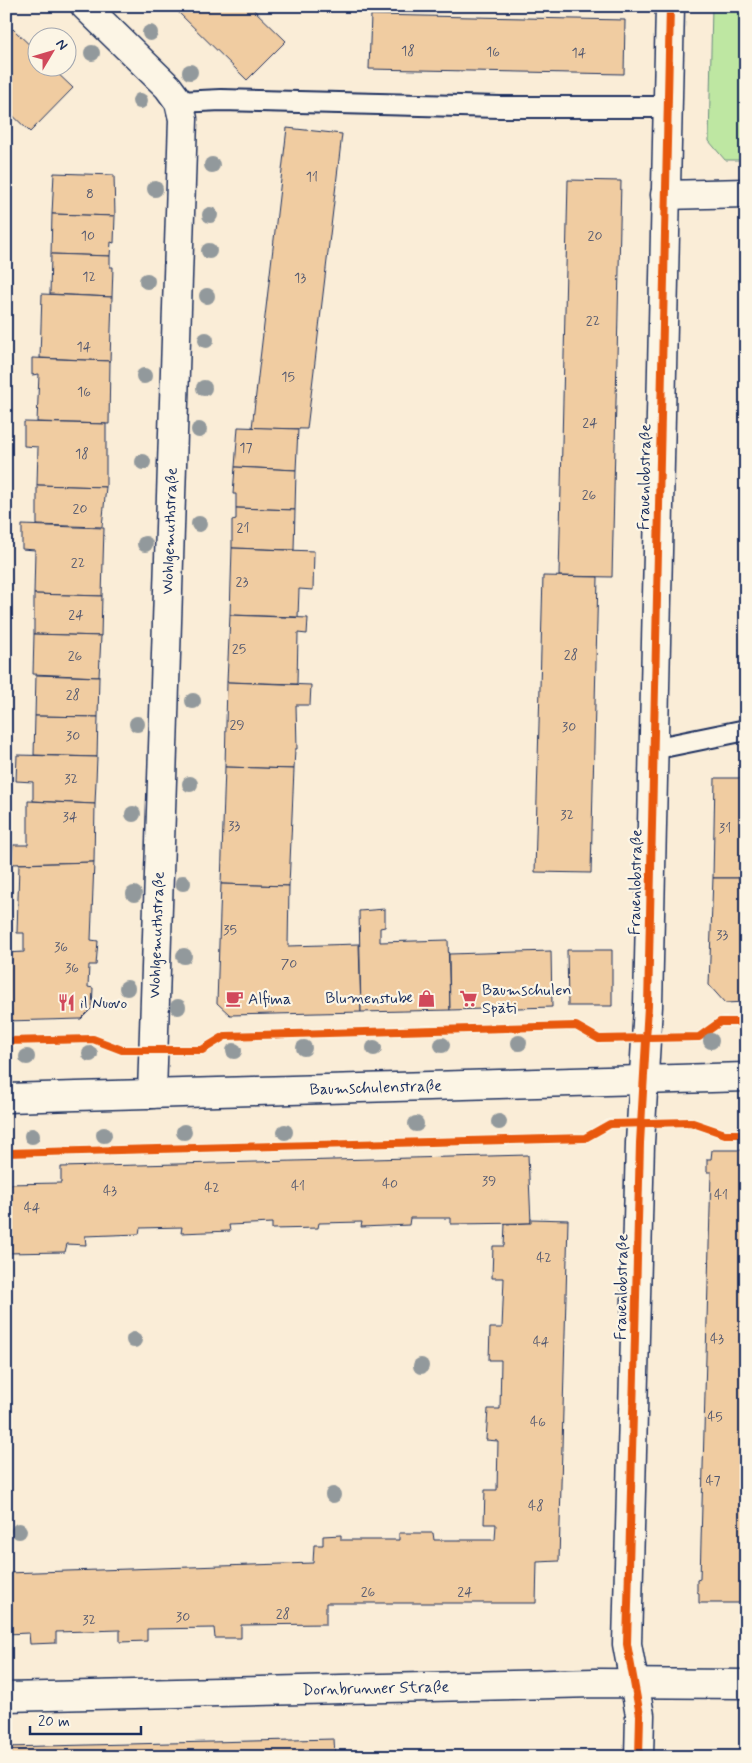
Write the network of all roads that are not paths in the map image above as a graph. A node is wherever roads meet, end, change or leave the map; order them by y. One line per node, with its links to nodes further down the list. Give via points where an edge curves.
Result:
1 (85, 6): 3 (street, Wohlgemuthstraße, via 168,87)
2 (670, 6): 4 (street, Frauenlobstraße)
3 (179, 102): 4 (lane); 11 (street, Wohlgemuthstraße, via 183,120)
4 (667, 107): 6 (street, Frauenlobstraße)
5 (746, 193): 6 (street)
6 (665, 195): 8 (street, Frauenlobstraße)
7 (746, 730): 8 (lane)
8 (653, 749): 10 (street, Frauenlobstraße, via 648,1006)
9 (746, 1077): 10 (street, Baumschulenstraße)
10 (643, 1080): 11 (street, Baumschulenstraße); 13 (street, Frauenlobstraße, via 627,1644)
11 (152, 1094): 12 (street, Baumschulenstraße)
12 (6, 1098)
13 (634, 1683): 14 (street, Dornbrunner Straße); 15 (street, Dornbrunner Straße); 16 (street, Frauenlobstraße, via 640,1715)
14 (746, 1684)
15 (6, 1697)
16 (639, 1757)

